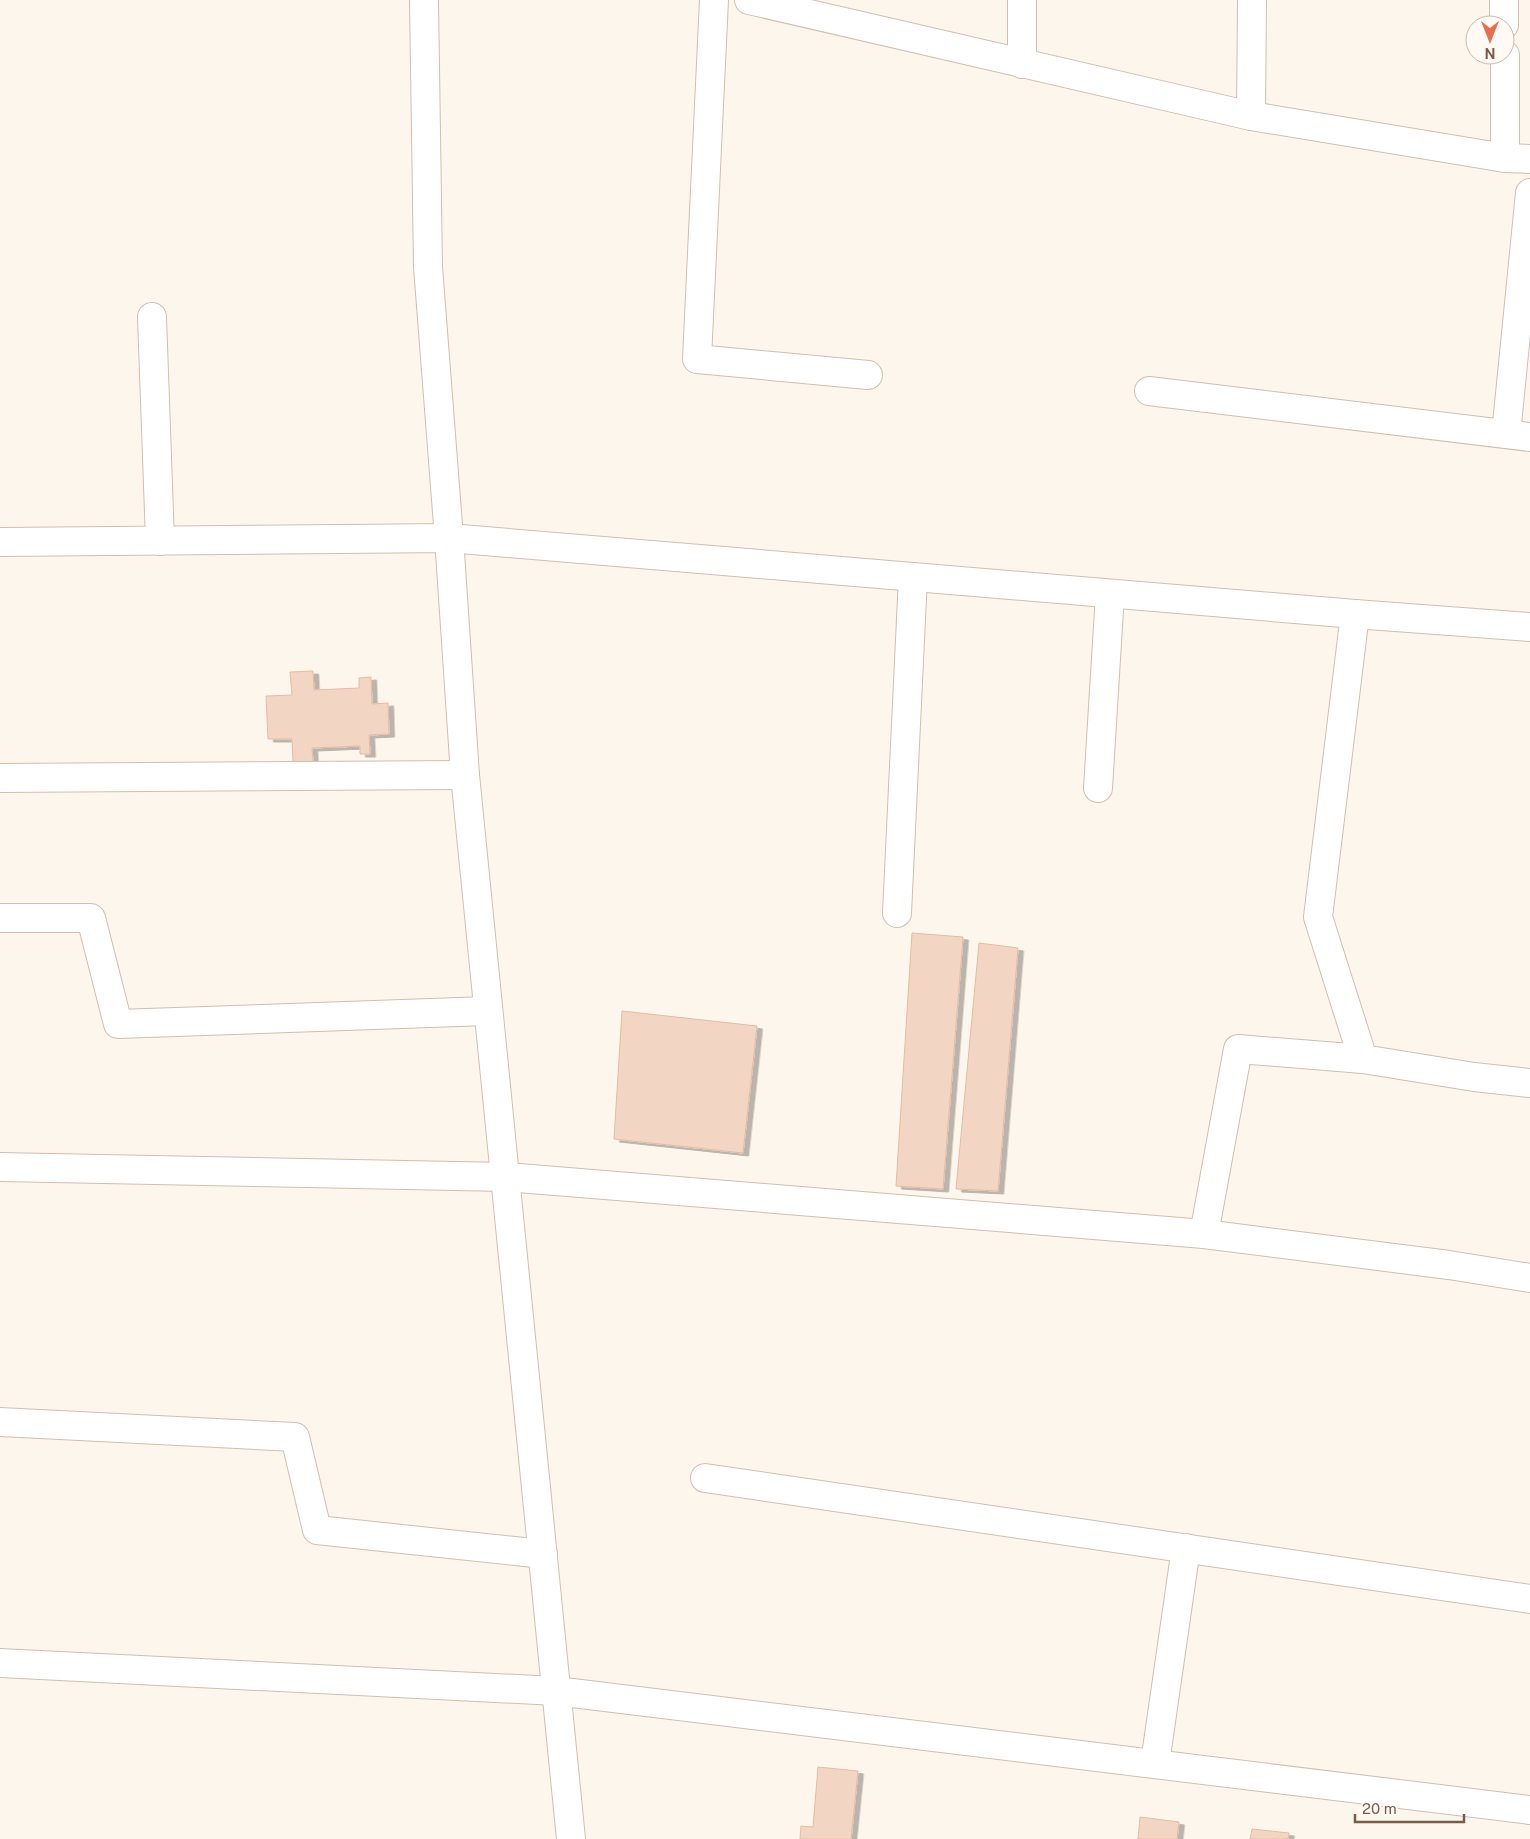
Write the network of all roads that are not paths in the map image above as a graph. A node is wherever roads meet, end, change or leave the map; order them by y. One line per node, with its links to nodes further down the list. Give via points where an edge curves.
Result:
1 (424, 0): 18 (street, via 428,267)
2 (714, 0): 15 (street, via 697,359)
3 (749, 0): 7 (street)
4 (1022, 0): 9 (street)
5 (1252, 0): 11 (street)
6 (1504, 0): 8 (street)
7 (799, 6): 9 (street)
8 (1504, 15)
9 (1022, 64): 11 (street)
10 (1506, 65): 12 (street)
11 (1250, 116): 12 (street)
12 (1518, 158)
13 (1530, 193): 17 (street)
14 (152, 317): 19 (street)
15 (868, 375)
16 (1150, 391): 17 (street)
17 (1518, 435)
18 (449, 538): 19 (street); 21 (street); 25 (street)
19 (160, 541): 20 (street)
20 (0, 542)
21 (913, 577): 22 (street); 28 (street)
22 (1110, 594): 23 (street); 27 (street)
23 (1355, 614): 24 (street); 31 (street, via 1318,916)
24 (1530, 628)
25 (465, 775): 26 (street); 30 (street)
26 (0, 778)
27 (1098, 788)
28 (897, 913)
29 (0, 918): 30 (street, via 91,918 118,1024)
30 (487, 1012): 34 (street)
31 (1363, 1060): 32 (street); 35 (street, via 1238,1049)
32 (1530, 1083)
33 (0, 1167): 34 (street)
34 (506, 1177): 35 (street); 40 (street)
35 (1204, 1234): 36 (street)
36 (1530, 1278)
37 (0, 1422): 40 (street, via 295,1437 316,1530)
38 (705, 1478): 39 (street)
39 (1186, 1548): 41 (street); 44 (street)
40 (542, 1554): 43 (street)
41 (1530, 1598)
42 (0, 1663): 43 (street)
43 (556, 1691): 44 (street); 46 (street)
44 (1155, 1763): 45 (street)
45 (1530, 1810)
46 (571, 1839)

